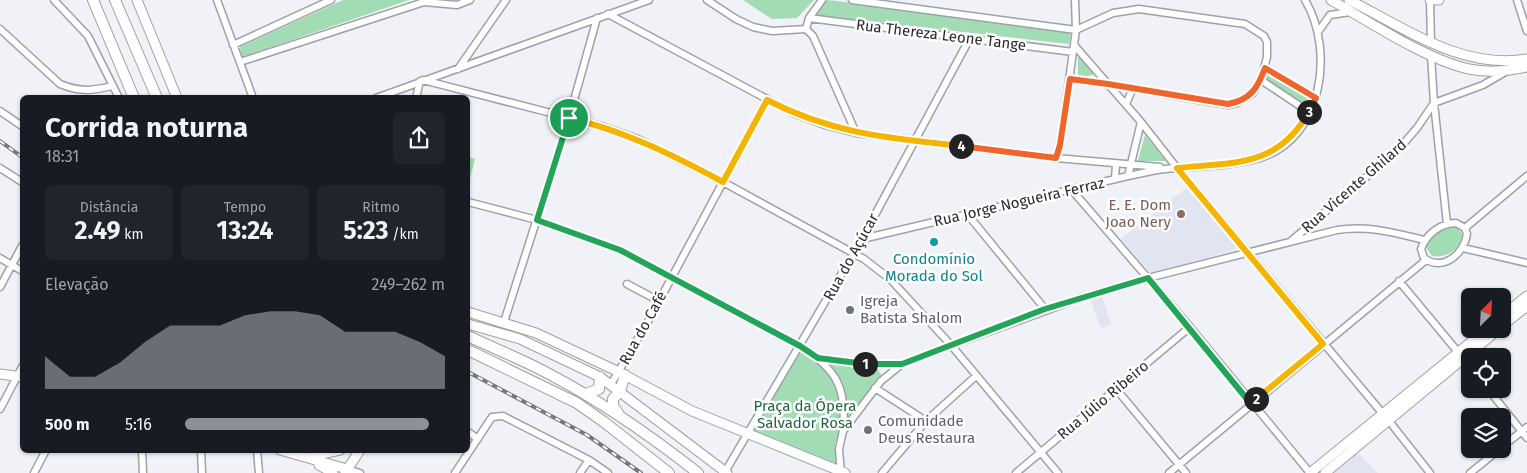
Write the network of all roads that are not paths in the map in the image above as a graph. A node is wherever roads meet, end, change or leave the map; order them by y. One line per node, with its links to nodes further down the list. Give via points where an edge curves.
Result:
1 (54, 0): 45 (street, via 88,36)
2 (92, 0): 48 (highway)
3 (115, 0): 49 (highway)
4 (137, 0): 50 (main road)
5 (331, 0): 32 (street)
6 (470, 0): 20 (street, via 457,4)
7 (506, 0): 39 (street)
8 (649, 0): 22 (street)
9 (707, 0): 26 (street, via 736,20 753,27 772,31)
10 (822, 0): 24 (street)
11 (852, 0): 27 (street, Rua Thereza Leone Tange)
12 (1075, 0): 27 (street)
13 (1305, 0): 29 (street, Rua Jorge Nogueira Ferraz)
14 (1331, 0): 21 (main road)
15 (1349, 0): 31 (main road)
16 (1430, 0): 17 (main road); 31 (street)
17 (1439, 0)
18 (1517, 0): 28 (street)
19 (218, 1): 32 (street)
20 (425, 1): 36 (street)
21 (1352, 12): 29 (street, via 1330,15); 34 (main road)
22 (608, 14): 23 (street); 55 (street)
23 (597, 18): 39 (street); 60 (street)
24 (809, 18): 26 (street); 30 (street, Rua Thereza Leone Tange)
25 (0, 29): 45 (street, via 60,84 90,91)
26 (806, 29): 63 (street, via 813,36)
27 (1076, 30): 33 (street); 38 (street, via 1113,13 1139,9 1236,22 1252,27 1264,36 1268,50)
28 (1527, 31)
29 (1318, 32): 54 (street, Rua Jorge Nogueira Ferraz, via 1321,75)
30 (970, 38): 33 (street, Rua Thereza Leone Tange); 64 (street, Rua do Açúcar)
31 (1431, 43): 35 (main road, via 1484,60 1506,62)
32 (233, 45): 36 (street)
33 (1073, 49): 41 (street); 44 (street)
34 (1431, 55): 40 (main road, via 1469,69); 56 (street)
35 (1527, 59)
36 (240, 62): 51 (street)
37 (1527, 67): 40 (main road)
38 (1265, 68): 42 (street); 54 (street)
39 (458, 69): 43 (street)
40 (1511, 70): 56 (street, via 1483,85)
41 (1070, 79): 44 (street); 65 (street)
42 (1261, 80): 46 (street, via 1252,94 1237,103 1228,104); 59 (street)
43 (422, 81): 52 (street); 53 (street); 60 (street)
44 (1108, 84): 46 (street); 57 (street)
45 (112, 86): 47 (street)
46 (1133, 88): 57 (street)
47 (117, 95)
48 (133, 95)
49 (156, 95)
50 (176, 95)
51 (252, 95)
52 (384, 95)
53 (417, 95)
54 (1316, 98): 59 (street, Rua Jorge Nogueira Ferraz)
55 (767, 100): 63 (street, via 803,118); 75 (street, Rua do Café)
56 (1434, 103): 80 (street); 84 (street, Rua Vicente Ghilard, via 1398,150)
57 (1126, 104): 61 (street)
58 (0, 111): 62 (street)
59 (1309, 112): 69 (street, Rua Jorge Nogueira Ferraz, via 1299,128 1268,154 1248,160)
60 (569, 118): 75 (street, via 638,139); 79 (street)
61 (1141, 122): 67 (street); 69 (street)
62 (20, 125)
63 (856, 133): 64 (street)
64 (914, 141): 65 (street); 82 (street, Rua do Açúcar)
65 (1056, 158): 66 (street)
66 (1116, 164): 67 (street); 73 (street)
67 (1131, 166): 70 (street); 71 (street)
68 (0, 168): 74 (street)
69 (1177, 168): 70 (street, Rua Jorge Nogueira Ferraz); 88 (street)
70 (1164, 169): 71 (street, Rua Jorge Nogueira Ferraz)
71 (1128, 176): 73 (street, Rua Jorge Nogueira Ferraz)
72 (1527, 176): 81 (street)
73 (1115, 179): 76 (street, Rua Jorge Nogueira Ferraz)
74 (20, 181)
75 (723, 182): 87 (street); 94 (street, Rua do Café)
76 (1071, 189): 78 (street, Rua Jorge Nogueira Ferraz); 95 (street)
77 (470, 203): 79 (street)
78 (968, 215): 82 (street, Rua Jorge Nogueira Ferraz); 102 (street)
79 (537, 220): 94 (street, via 620,250); 106 (street)
80 (1447, 224): 81 (street); 83 (street)
81 (1465, 228): 85 (street, via 1467,234)
82 (862, 239): 87 (street, Rua do Açúcar)
83 (1424, 240): 84 (street, via 1364,228 1337,230); 90 (street, via 1421,249)
84 (1288, 243): 88 (street)
85 (1463, 248): 90 (street, via 1449,260); 91 (street)
86 (20, 249): 92 (street)
87 (853, 253): 115 (street, via 890,279); 116 (street, Rua do Açúcar)
88 (1249, 253): 95 (street); 114 (street)
89 (0, 258): 92 (street)
90 (1426, 260): 96 (street)
91 (1527, 264)
92 (11, 265): 93 (street); 98 (street)
93 (20, 271)
94 (671, 277): 100 (street, Rua do Café); 116 (street)
95 (1148, 278): 102 (street); 108 (street)
96 (1400, 281): 114 (street); 120 (street)
97 (627, 284): 100 (street)
98 (0, 287)
99 (1527, 296): 103 (main road)
100 (659, 301): 123 (street, Rua do Café)
101 (1527, 306): 105 (main road)
102 (1045, 309): 115 (street)
103 (1511, 309)
104 (470, 313): 106 (main road)
105 (1511, 319)
106 (504, 322): 110 (main road)
107 (470, 324): 109 (main road)
108 (1190, 327): 130 (street, Rua Júlio Ribeiro); 134 (street)
109 (486, 328): 110 (main road); 127 (main road, via 543,349)
110 (536, 333): 123 (main road)
111 (470, 337): 132 (highway)
112 (1478, 338): 117 (main road)
113 (1486, 338): 118 (main road)
114 (1323, 344): 134 (street); 137 (street)
115 (951, 345): 122 (street); 125 (street)
116 (800, 346): 121 (street); 142 (street, Rua do Açúcar)
117 (1468, 348)
118 (1471, 348)
119 (470, 351): 172 (highway, via 577,404)
120 (1461, 355): 137 (main road)
121 (818, 358): 122 (street, via 871,365); 140 (street, via 832,373 842,392 845,409)
122 (902, 364): 129 (street)
123 (622, 373): 128 (street, Rua do Café); 131 (highway); 142 (main road, via 692,411)
124 (0, 374): 126 (main road)
125 (976, 376): 138 (street); 147 (street)
126 (20, 377): 135 (street)
127 (600, 377): 128 (main road); 132 (highway, via 599,389)
128 (610, 384): 131 (main road)
129 (875, 388): 138 (street); 140 (street)
130 (1117, 390): 147 (street, Rua Júlio Ribeiro); 159 (street)
131 (620, 391): 136 (highway, via 612,399); 161 (main road)
132 (586, 394): 136 (highway)
133 (1496, 398): 139 (street)
134 (1251, 404): 159 (street); 179 (street)
135 (0, 409)
136 (618, 414): 173 (highway)
137 (1386, 418): 179 (main road); 180 (main road); 181 (street)
138 (926, 421): 174 (street)
139 (1524, 429): 143 (street); 145 (street)
140 (843, 431): 162 (street, via 840,449)
141 (470, 433): 144 (street)
142 (748, 435): 161 (street, Rua do Açúcar); 162 (main road)
143 (1527, 438)
144 (478, 439): 146 (street); 158 (street, via 492,417 503,416)
145 (1511, 440)
146 (470, 451)
147 (1040, 452): 175 (street, Rua Júlio Ribeiro); 176 (street)
148 (44, 453): 163 (street)
149 (142, 453): 164 (street)
150 (201, 453): 165 (street)
151 (258, 453): 166 (street)
152 (291, 453): 156 (main road)
153 (330, 453): 156 (main road)
154 (358, 453): 160 (main road)
155 (469, 453): 169 (street)
156 (298, 455): 160 (main road); 167 (main road)
157 (1489, 458): 182 (street)
158 (590, 460): 170 (street); 171 (street)
159 (1179, 465): 177 (street); 178 (street)
160 (346, 471): 168 (street)
161 (726, 472)
162 (843, 472)
163 (34, 473)
164 (143, 473)
165 (202, 473)
166 (259, 473)
167 (333, 473)
168 (360, 473)
169 (455, 473)
170 (580, 473)
171 (608, 473)
172 (669, 473)
173 (698, 473)
174 (882, 473)
175 (1016, 473)
176 (1058, 473)
177 (1169, 473)
178 (1186, 473)
179 (1310, 473)
180 (1325, 473)
181 (1430, 473)
182 (1470, 473)

